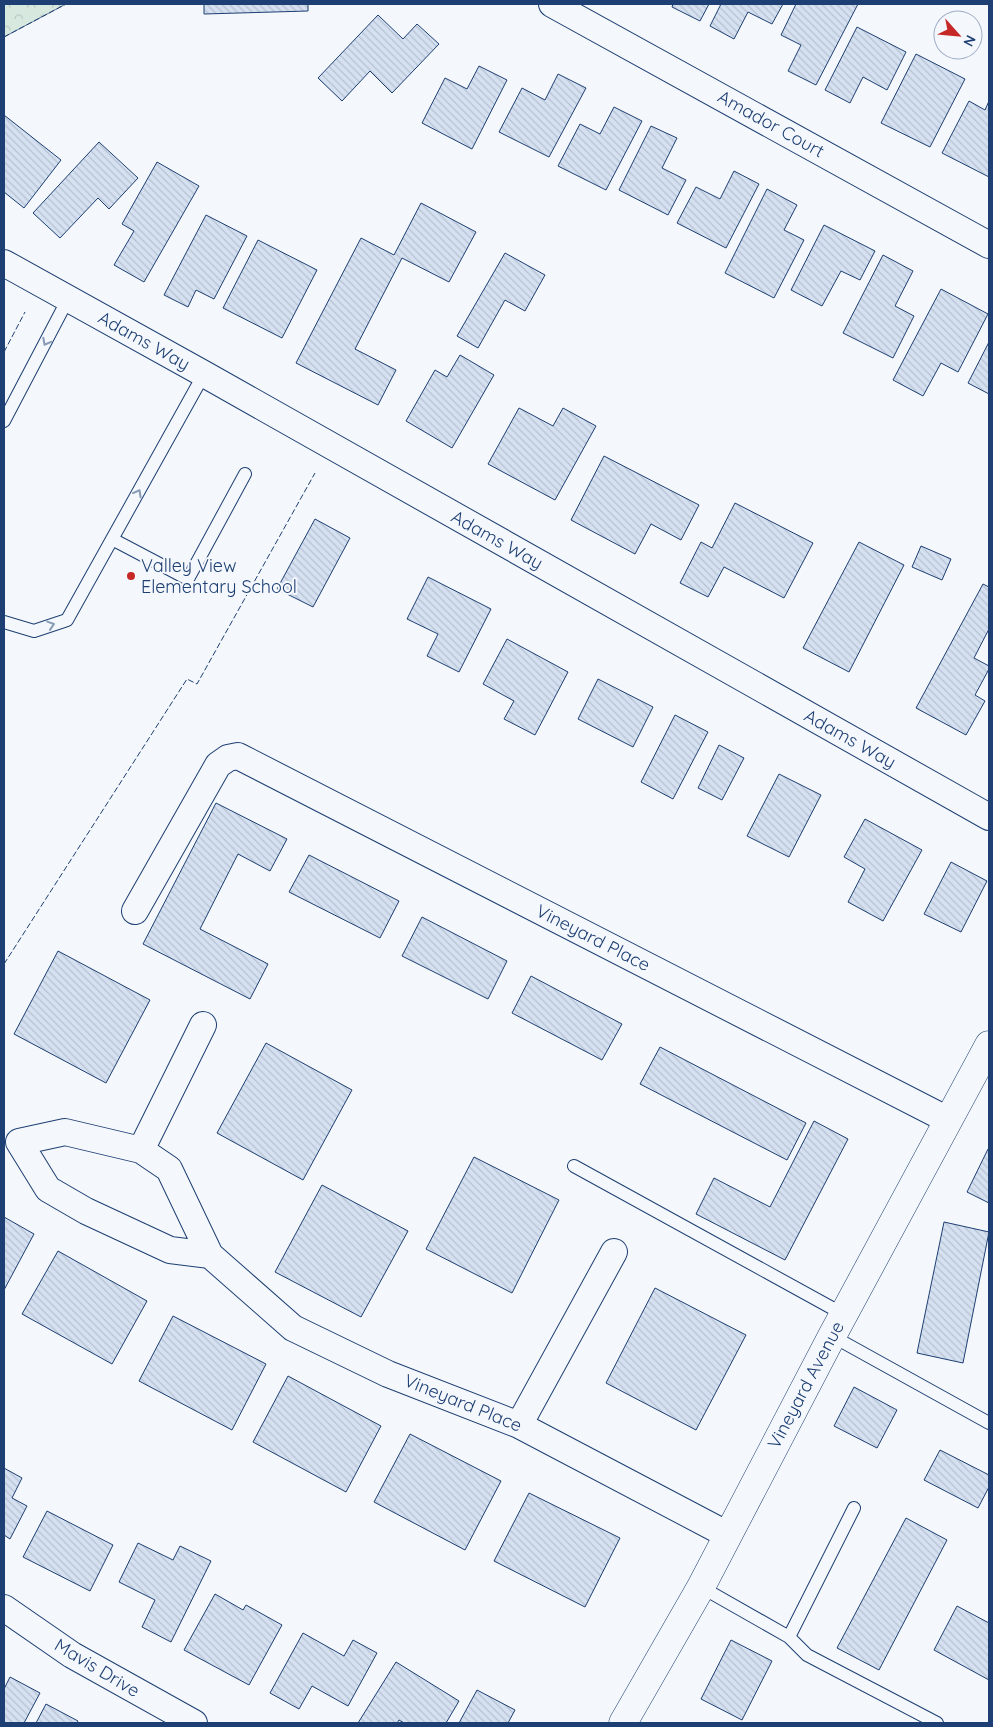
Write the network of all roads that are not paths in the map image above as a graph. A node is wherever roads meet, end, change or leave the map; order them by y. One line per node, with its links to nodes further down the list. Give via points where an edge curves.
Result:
1 (552, 4): 2 (street, Amador Court)
2 (989, 245)
3 (4, 263): 4 (street, Adams Way)
4 (68, 299): 5 (street, Adams Way); 6 (lane, one-way to 6)
5 (204, 374): 8 (lane, one-way to 5); 10 (street, Adams Way)
6 (4, 422)
7 (245, 474): 8 (lane, via 188,579)
8 (112, 539): 9 (lane, one-way to 8, via 34,631 67,620)
9 (4, 622)
10 (989, 818)
11 (135, 911): 14 (street, Vineyard Place, via 218,765 238,756)
12 (204, 1025): 15 (street)
13 (989, 1046): 14 (street, Vineyard Avenue)
14 (948, 1120): 19 (street, Vineyard Avenue)
15 (141, 1150): 18 (street, Vineyard Place, via 168,1169); 18 (street, Vineyard Place, via 65,1132 19,1142 48,1190 170,1250)
16 (574, 1166): 19 (lane)
17 (614, 1252): 21 (street)
18 (210, 1254): 21 (street, Vineyard Place, via 293,1328 388,1374)
19 (837, 1325): 20 (lane); 23 (street, Vineyard Avenue)
20 (989, 1423)
21 (520, 1425): 23 (street, Vineyard Place)
22 (854, 1508): 26 (lane)
23 (728, 1535): 24 (street, Vineyard Avenue)
24 (701, 1587): 26 (lane); 28 (street, Vineyard Avenue)
25 (4, 1608): 27 (street, Mavis Drive, via 72,1655)
26 (789, 1637): 29 (lane, via 807,1655)
27 (194, 1723)
28 (623, 1723)
29 (937, 1723)

